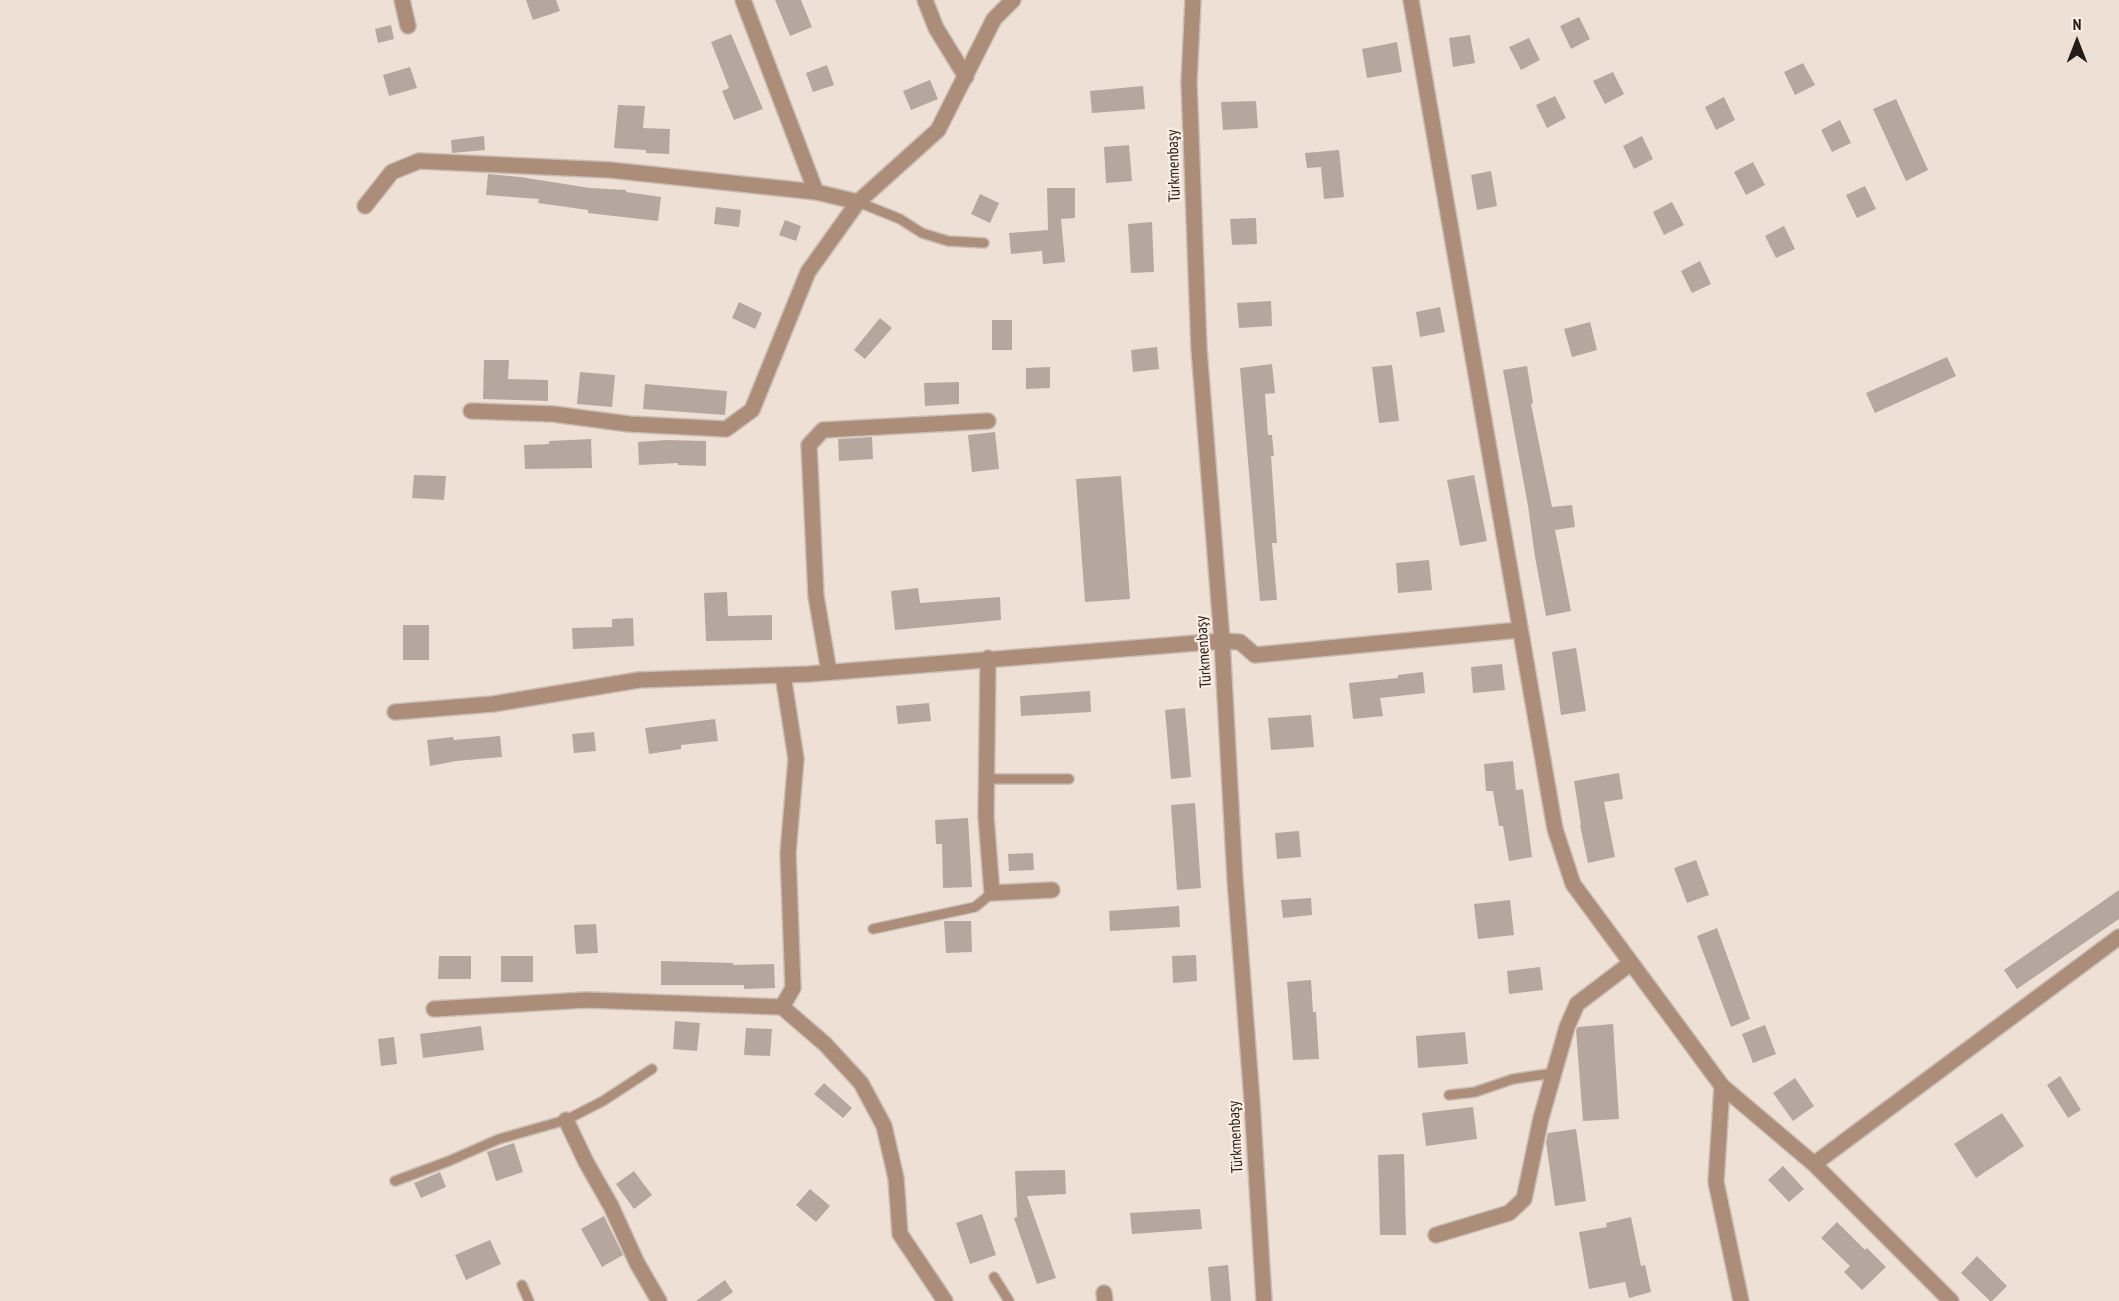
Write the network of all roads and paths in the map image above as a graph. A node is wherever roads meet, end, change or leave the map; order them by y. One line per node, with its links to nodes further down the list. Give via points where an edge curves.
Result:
1 (402, 0): 7 (street)
2 (744, 0): 9 (street)
3 (925, 0): 8 (street, via 936,28)
4 (1013, 0): 8 (street, via 993,19)
5 (1193, 0): 16 (street, Türkmenbaşy, via 1189,82 1199,349)
6 (1411, 0): 15 (street)
7 (408, 26)
8 (966, 77): 10 (street, via 938,130)
9 (816, 192): 10 (street); 11 (street, via 610,170 419,161 392,172)
10 (858, 202): 12 (lane, via 948,241); 13 (street, via 808,272 752,410 726,429)
11 (365, 206)
12 (984, 243)
13 (471, 411)
14 (988, 421): 18 (street, via 823,430 809,445 816,596)
15 (1519, 630): 16 (street, via 1256,655 1240,642); 27 (street, via 1555,829 1569,873)
16 (1222, 640): 17 (street); 44 (street, Türkmenbaşy)
17 (988, 658): 18 (street); 21 (street)
18 (829, 672): 19 (street)
19 (783, 675): 20 (street, via 639,680 494,705); 28 (street, via 796,759 788,854 793,988)
20 (395, 712)
21 (987, 779): 22 (lane); 24 (street)
22 (1069, 779)
23 (1052, 890): 24 (street)
24 (992, 893): 25 (lane, via 975,907)
25 (873, 929)
26 (2119, 937): 35 (street)
27 (1631, 963): 31 (street, via 1577,1004); 32 (street)
28 (782, 1007): 29 (street, via 586,1000); 42 (street, via 825,1044 861,1083 884,1126 896,1178 900,1234)
29 (434, 1009)
30 (652, 1069): 34 (lane)
31 (1554, 1073): 33 (lane); 37 (street, via 1524,1199 1509,1213)
32 (1722, 1086): 35 (street); 45 (street, via 1716,1182)
33 (1449, 1095)
34 (566, 1120): 36 (lane, via 499,1139); 41 (street)
35 (1814, 1164): 46 (street)
36 (395, 1181)
37 (1436, 1235)
38 (994, 1277): 43 (lane)
39 (522, 1285): 40 (lane)
40 (529, 1301)
41 (659, 1301)
42 (945, 1301)
43 (1009, 1301)
44 (1264, 1301)
45 (1741, 1301)
46 (1951, 1301)

